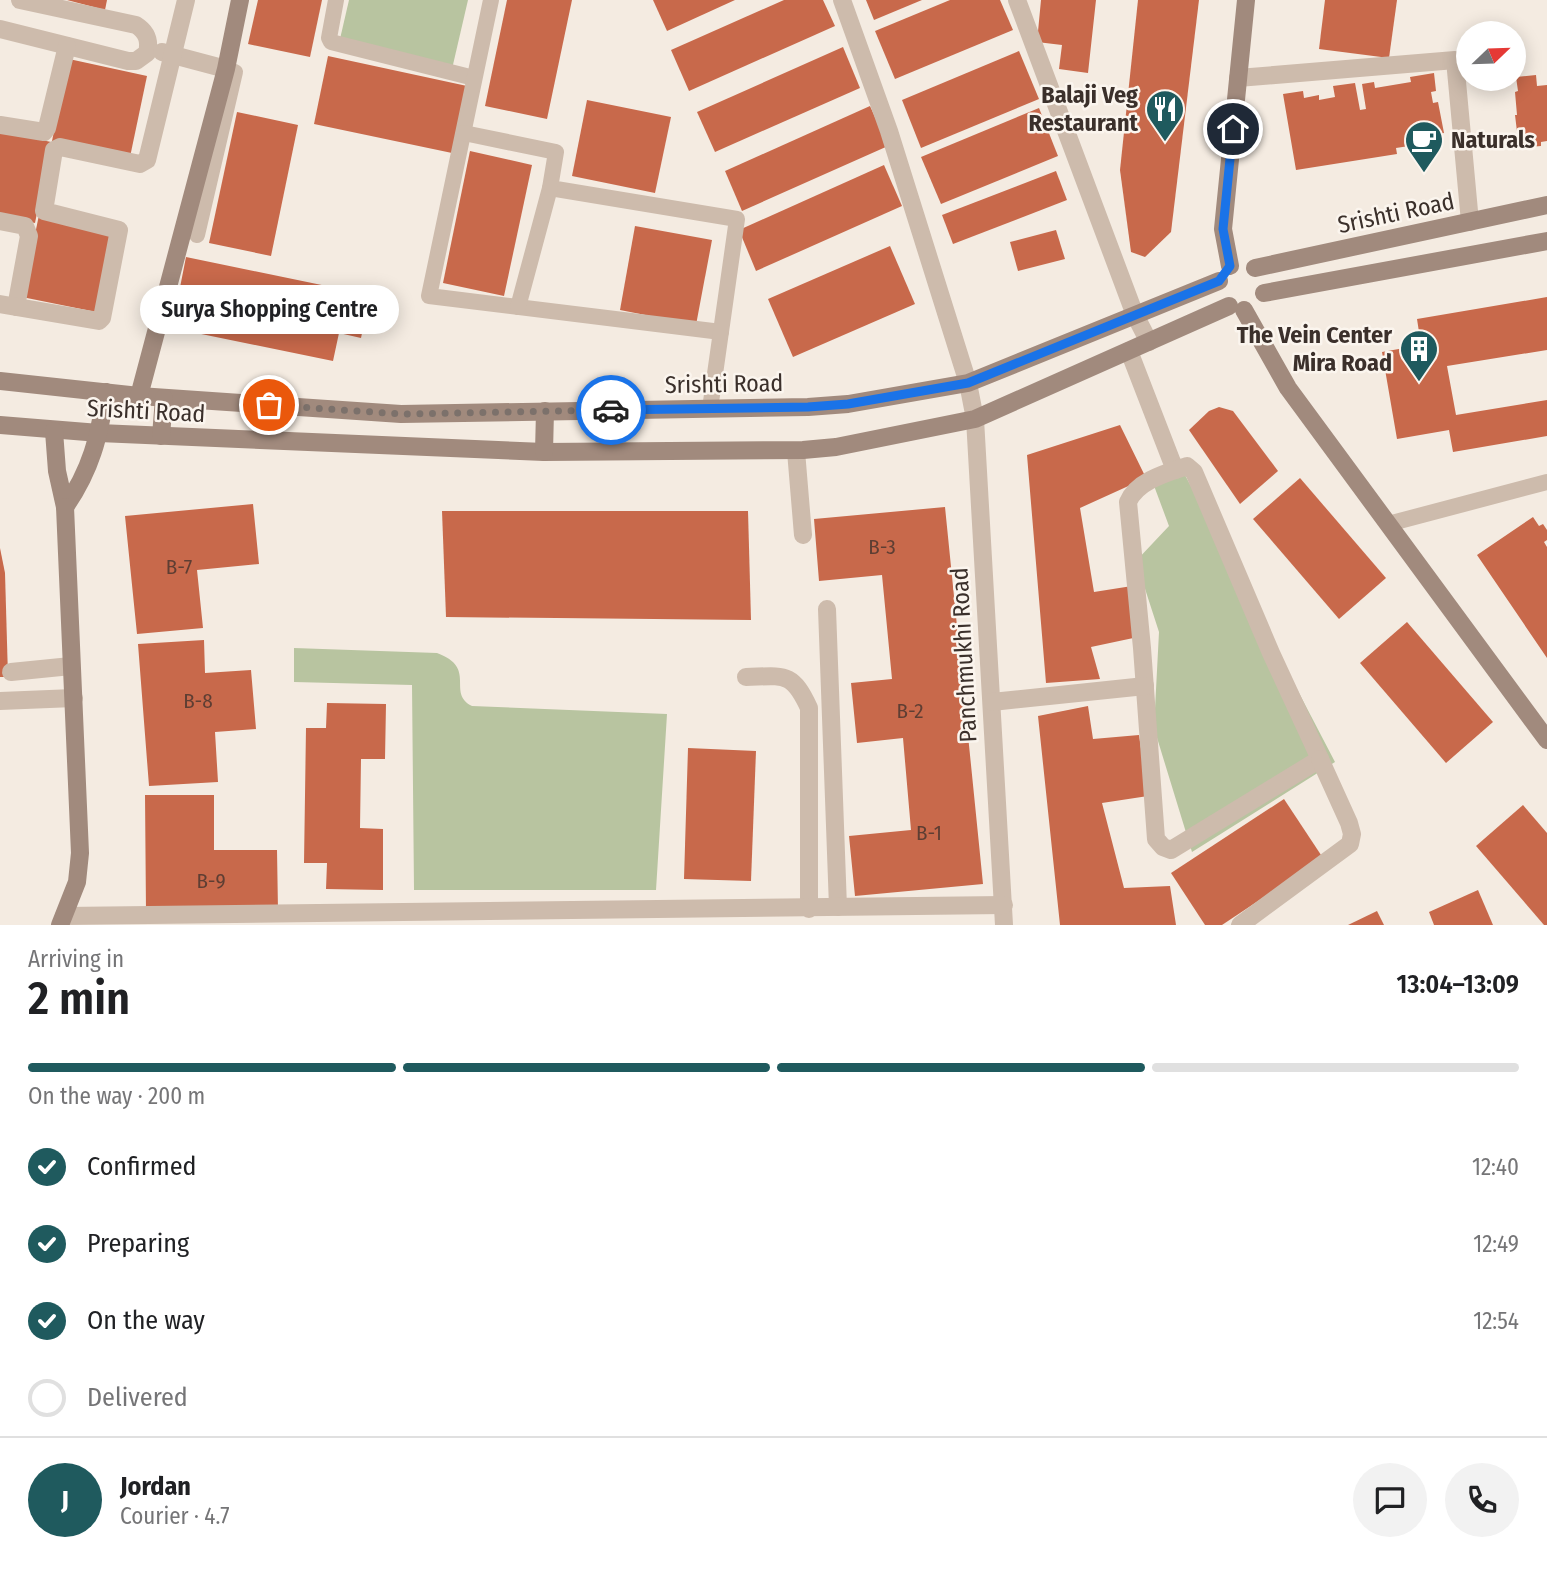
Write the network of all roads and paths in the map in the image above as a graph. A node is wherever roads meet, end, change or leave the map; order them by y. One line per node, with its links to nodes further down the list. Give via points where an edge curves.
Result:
1 (20, 0): 11 (street, via 135,26 147,35)
2 (186, 0): 12 (street)
3 (240, 0): 13 (main road)
4 (336, 0): 14 (lane, via 331,42)
5 (491, 0): 14 (lane)
6 (842, 0): 35 (street, Panchmukhi Road, via 889,131)
7 (1017, 0): 30 (street)
8 (1246, 0): 15 (main road)
9 (0, 30): 10 (street)
10 (68, 46): 11 (street, via 128,61 142,57); 16 (street, via 44,132)
11 (148, 48): 12 (street)
12 (173, 55): 13 (street); 27 (street, via 144,163 60,147 54,150 44,211 119,230 102,318)
13 (226, 69): 22 (lane, via 235,72); 37 (main road)
14 (474, 78): 17 (lane)
15 (1238, 78): 21 (street, via 1455,60); 25 (main road, via 1223,229)
16 (0, 125)
17 (464, 133): 18 (lane, via 556,152); 28 (lane, via 429,296)
18 (550, 188): 28 (lane); 31 (lane, via 737,219)
19 (1547, 205): 21 (main road, Srishti Road)
20 (0, 220): 27 (street, via 25,226 29,236)
21 (1470, 222): 24 (main road, Srishti Road)
22 (197, 235)
23 (1547, 241): 26 (main road, Srishti Road)
24 (1255, 268): 25 (main road, Srishti Road, via 1243,263); 26 (main road, via 1263,279)
25 (1224, 273): 29 (main road, via 1219,295); 30 (main road, Srishti Road)
26 (1264, 293): 29 (main road, Srishti Road, via 1256,304)
27 (8, 305)
28 (518, 307): 31 (lane)
29 (1236, 308): 32 (main road, Srishti Road); 51 (main road, via 1288,388)
30 (1135, 315): 32 (street); 35 (main road, Srishti Road)
31 (721, 332): 39 (lane)
32 (1149, 342): 33 (main road, Srishti Road)
33 (1129, 351): 41 (main road, Srishti Road); 48 (street)
34 (0, 381): 36 (main road, Srishti Road)
35 (968, 383): 39 (main road, Srishti Road, via 848,404); 41 (street, Panchmukhi Road)
36 (106, 392): 37 (main road, Srishti Road); 44 (main road)
37 (139, 396): 38 (main road, Srishti Road)
38 (164, 398): 40 (main road, Srishti Road, via 401,414); 45 (main road)
39 (710, 408): 40 (main road, Srishti Road)
40 (545, 411): 47 (main road)
41 (975, 419): 46 (main road, Srishti Road); 60 (street, Panchmukhi Road)
42 (0, 425): 43 (main road, Srishti Road)
43 (54, 431): 44 (main road, Srishti Road); 50 (main road)
44 (99, 433): 45 (main road, Srishti Road); 50 (main road, via 82,483)
45 (161, 436): 47 (main road, Srishti Road)
46 (796, 451): 47 (main road, Srishti Road); 52 (street)
47 (544, 452)
48 (1175, 470): 57 (street, via 1144,483 1128,502); 62 (street, via 1186,466 1194,472)
49 (1547, 482): 51 (lane)
50 (65, 507): 54 (main road)
51 (1388, 524): 61 (main road)
52 (803, 536)
53 (827, 609): 64 (street)
54 (71, 666): 55 (street); 58 (main road)
55 (11, 672)
56 (746, 677): 65 (street, via 780,676 799,686 809,708)
57 (1145, 686): 60 (street); 62 (street, via 1156,839 1163,848 1171,850)
58 (74, 698): 59 (street); 69 (main road, via 80,853 77,882)
59 (0, 701)
60 (992, 702): 63 (street, Panchmukhi Road)
61 (1547, 740)
62 (1320, 759): 71 (street, via 1349,823 1350,844)
63 (1003, 905): 64 (street); 70 (street, Panchmukhi Road)
64 (838, 907): 65 (street)
65 (809, 909): 66 (street)
66 (765, 917): 67 (street)
67 (680, 918): 68 (street)
68 (470, 919): 69 (street)
69 (62, 921)
70 (1004, 925)
71 (1240, 925)

